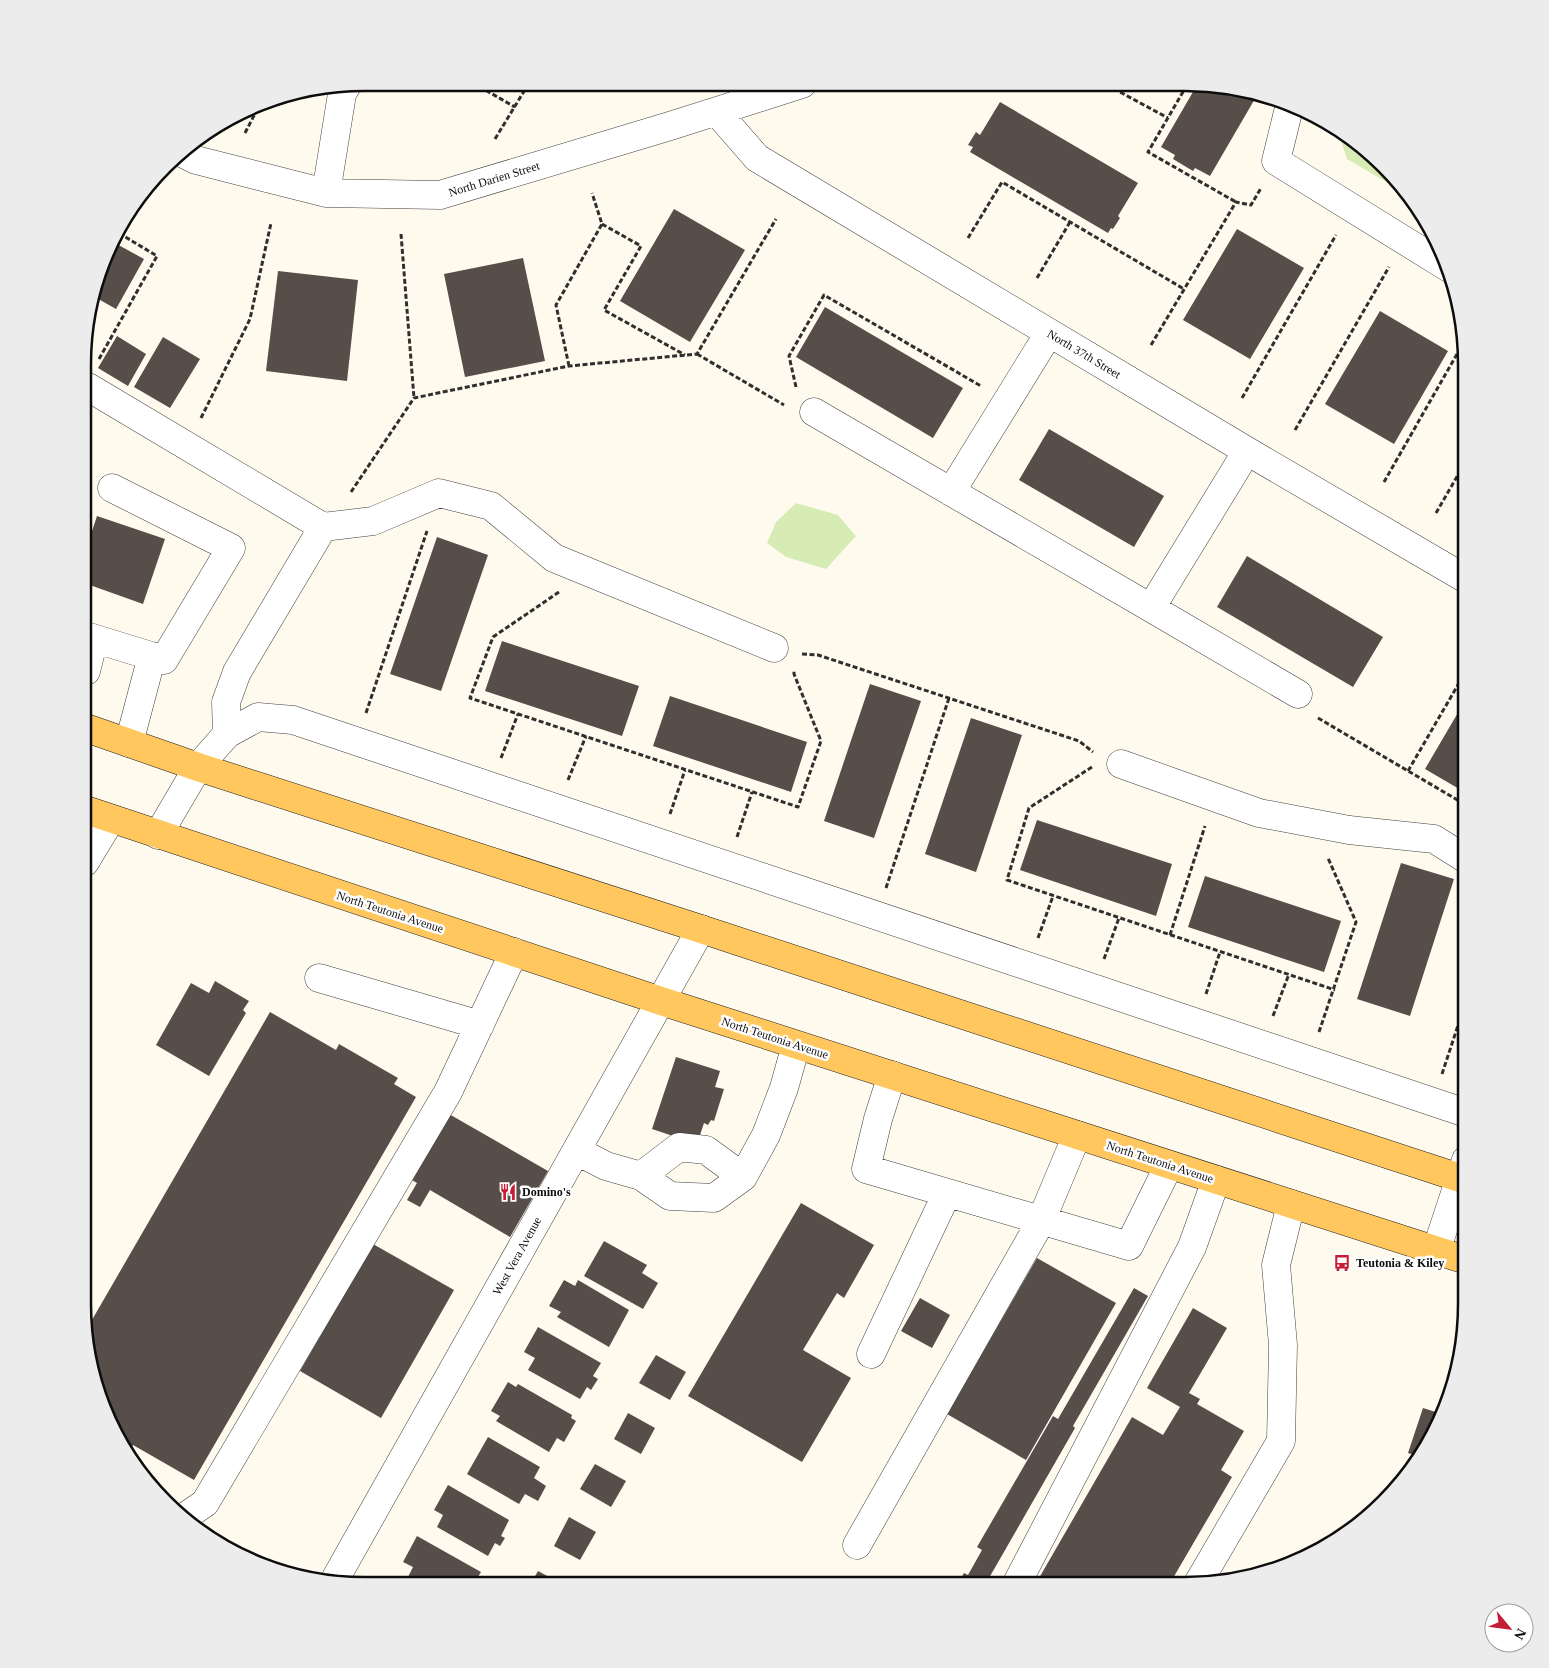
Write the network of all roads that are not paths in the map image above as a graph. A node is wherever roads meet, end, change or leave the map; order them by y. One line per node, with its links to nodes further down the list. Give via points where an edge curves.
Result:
1 (781, 91): 3 (street, North Darien Street)
2 (343, 92): 6 (street)
3 (717, 112): 6 (street, North Darien Street, via 440,195); 8 (street, North 37th Street, via 757,158)
4 (1288, 112): 7 (street, via 1276,161)
5 (188, 156): 6 (street, North Darien Street)
6 (326, 193)
7 (1438, 262)
8 (1049, 333): 11 (street, North 37th Street); 13 (street)
9 (92, 375): 14 (street, via 187,446)
10 (803, 411): 13 (street)
11 (1247, 451): 15 (street, North 37th Street); 16 (street)
12 (112, 488): 19 (street, via 231,548 164,660)
13 (952, 492): 16 (street)
14 (325, 527): 18 (street, via 373,521 439,493 491,506 554,558); 22 (street, via 237,672 226,702)
15 (1458, 574)
16 (1151, 608): 20 (street)
17 (91, 637): 19 (street)
18 (785, 651)
19 (152, 656): 23 (street)
20 (1298, 694)
21 (91, 730): 23 (main road)
22 (227, 734): 25 (street); 38 (street, via 258,718 293,720)
23 (129, 743): 25 (main road)
24 (1112, 762): 30 (street, via 1259,813 1349,830 1434,839)
25 (198, 767): 28 (street); 31 (main road)
26 (91, 812): 27 (main road, North Teutonia Avenue)
27 (111, 819): 28 (main road, North Teutonia Avenue); 29 (street)
28 (158, 835): 32 (main road, North Teutonia Avenue)
29 (91, 852)
30 (1458, 854)
31 (701, 930): 34 (street, West Vera Avenue); 42 (main road)
32 (514, 952): 34 (main road, North Teutonia Avenue); 35 (street)
33 (319, 978): 35 (street)
34 (661, 1001): 36 (main road, North Teutonia Avenue); 40 (street, West Vera Avenue)
35 (480, 1025): 53 (street, via 448,1092 205,1503)
36 (796, 1045): 37 (main road, North Teutonia Avenue); 44 (street, via 766,1134)
37 (892, 1076): 39 (main road, North Teutonia Avenue); 47 (street, via 866,1169)
38 (1458, 1110)
39 (1077, 1135): 41 (main road, North Teutonia Avenue); 49 (street)
40 (577, 1151): 43 (street, via 606,1166); 55 (street, West Vera Avenue)
41 (1169, 1165): 45 (main road, North Teutonia Avenue); 49 (street, via 1129,1246)
42 (1458, 1171)
43 (640, 1176): 44 (street, via 670,1196 714,1198); 44 (street, via 679,1147 706,1150)
44 (743, 1177)
45 (1216, 1180): 48 (main road, North Teutonia Avenue); 57 (street, via 1192,1247)
46 (1458, 1190): 50 (street)
47 (947, 1193): 49 (street); 52 (street)
48 (1291, 1204): 50 (main road, North Teutonia Avenue); 56 (street, via 1276,1265 1283,1345 1281,1441)
49 (1041, 1221): 54 (street)
50 (1436, 1251): 51 (main road, North Teutonia Avenue)
51 (1458, 1258)
52 (871, 1354)
53 (190, 1513)
54 (857, 1544)
55 (338, 1575)
56 (1202, 1576)
57 (1020, 1577)

